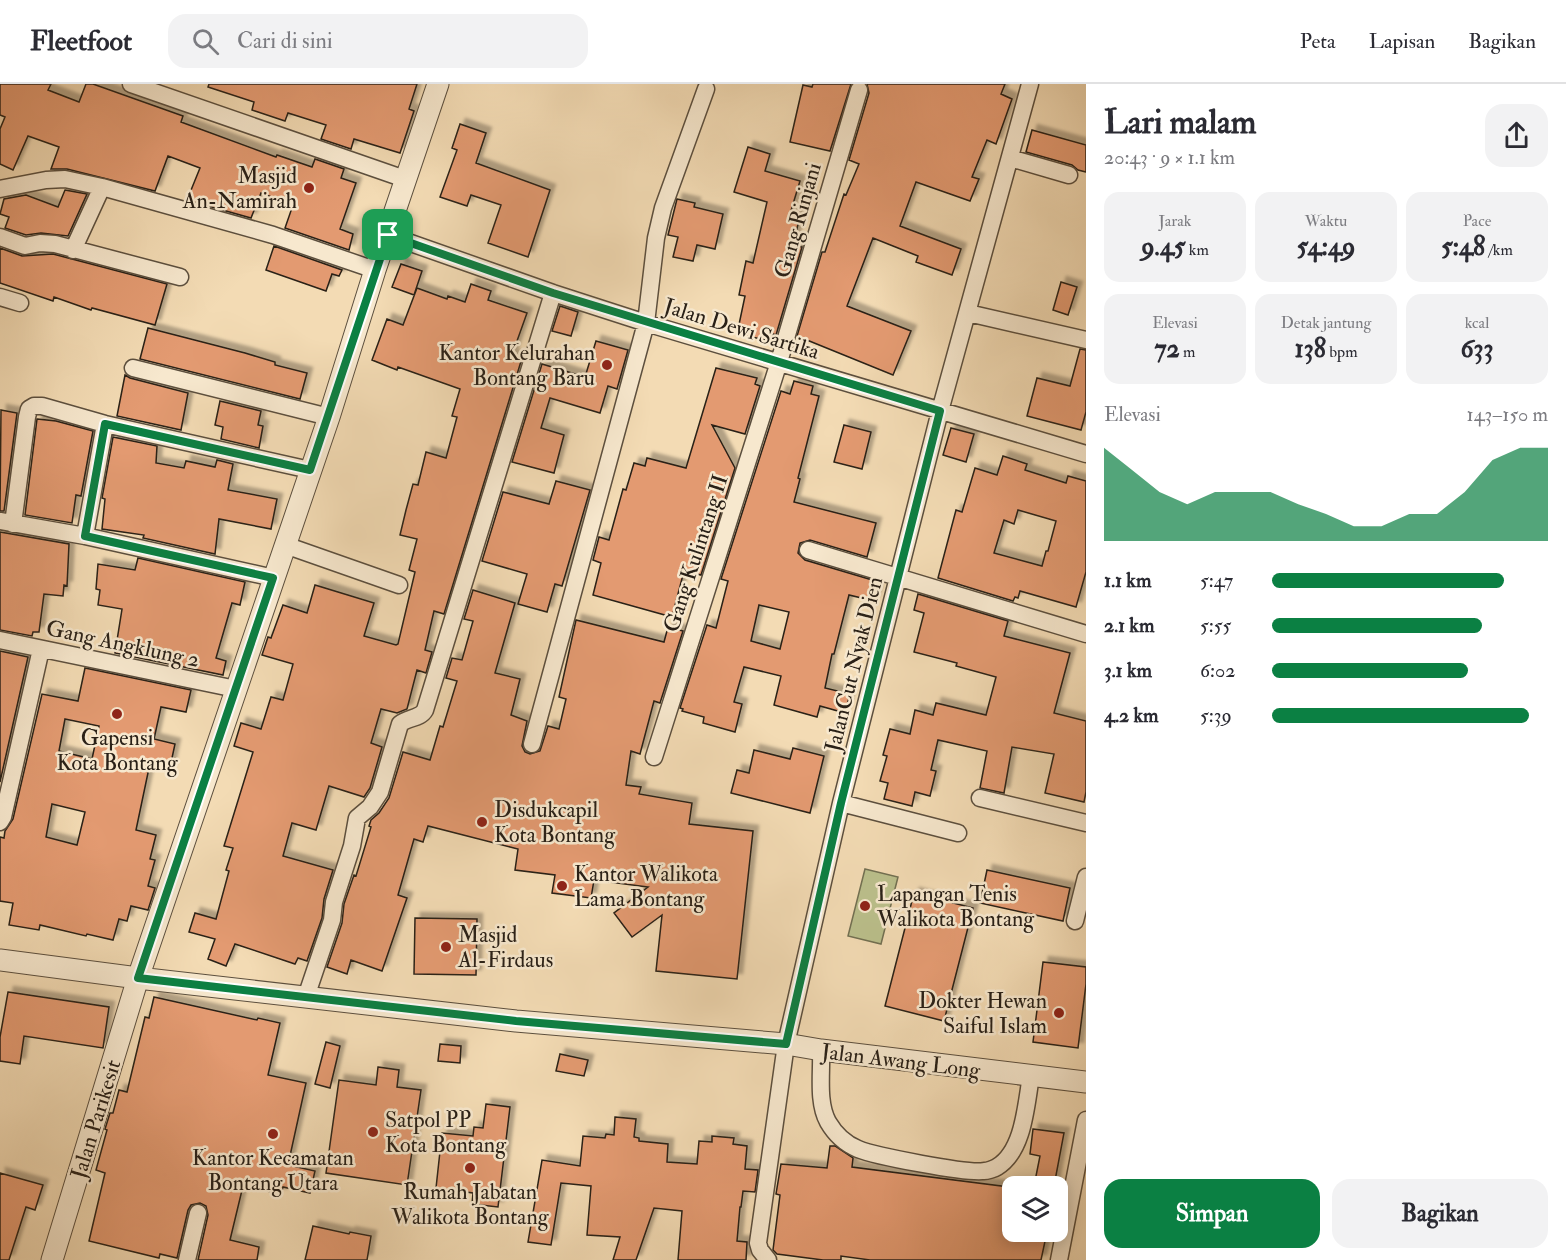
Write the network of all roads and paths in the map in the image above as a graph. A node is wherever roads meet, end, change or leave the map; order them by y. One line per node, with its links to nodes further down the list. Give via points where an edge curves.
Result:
1 (438, 84): 8 (street, Jalan Parikesit)
2 (1030, 84): 6 (street, JalanCut Nyak Dien)
3 (137, 85): 8 (street)
4 (706, 90): 20 (street, via 663,208)
5 (859, 90): 22 (street, Gang Rinjani)
6 (1010, 158): 7 (street); 19 (street, JalanCut Nyak Dien)
7 (1069, 175)
8 (405, 179): 11 (street, Jalan Parikesit)
9 (102, 187): 10 (street, via 65,179); 13 (street); 14 (street, via 273,235)
10 (0, 189)
11 (388, 235): 14 (street, Jalan Parikesit); 16 (street, Jalan Dewi Sartika)
12 (0, 237): 13 (street, via 25,246 47,243)
13 (73, 250): 15 (street)
14 (375, 270): 25 (street, Jalan Parikesit)
15 (180, 277)
16 (553, 293): 20 (street, Jalan Dewi Sartika); 51 (street, via 425,710 400,724 380,792 357,818 332,920)
17 (0, 297): 18 (street)
18 (20, 303)
19 (968, 313): 21 (street); 24 (street, JalanCut Nyak Dien)
20 (646, 323): 22 (street, Jalan Dewi Sartika); 40 (street)
21 (1086, 340)
22 (779, 362): 24 (street, Jalan Dewi Sartika); 41 (street, Gang Kulintang II)
23 (133, 368): 25 (street)
24 (940, 411): 27 (street, Jalan Dewi Sartika); 33 (street, JalanCut Nyak Dien)
25 (329, 417): 28 (street, Jalan Parikesit)
26 (105, 424): 28 (street); 29 (street, via 42,406 29,409); 30 (street)
27 (1086, 454)
28 (310, 470): 31 (street, Jalan Parikesit)
29 (7, 523): 30 (street)
30 (85, 536): 34 (street)
31 (285, 545): 34 (street, Jalan Parikesit); 35 (street)
32 (808, 550): 33 (street)
33 (898, 576): 36 (street); 43 (street, JalanCut Nyak Dien)
34 (273, 578): 39 (street, Jalan Parikesit)
35 (399, 585)
36 (1086, 634)
37 (0, 640): 38 (street, Gang Angklung 2)
38 (41, 649): 39 (street, Gang Angklung 2); 44 (street)
39 (236, 689): 50 (street, Jalan Parikesit)
40 (532, 744)
41 (654, 757)
42 (980, 798): 45 (street)
43 (841, 803): 46 (street); 52 (street, JalanCut Nyak Dien)
44 (0, 822)
45 (1086, 823)
46 (958, 833)
47 (1086, 877): 48 (street)
48 (1075, 921)
49 (0, 960): 50 (street, Jalan Awang Long)
50 (138, 978): 51 (street, Jalan Awang Long); 58 (street, Jalan Parikesit)
51 (306, 997): 52 (street, Jalan Awang Long, via 516,1021)
52 (786, 1044): 53 (street, Jalan Awang Long); 60 (street, JalanCut Nyak Dien, via 758,1243)
53 (821, 1050): 54 (street, Jalan Awang Long); 54 (street, via 822,1106 838,1136 873,1154 964,1170 983,1172 997,1167 1009,1156 1018,1143)
54 (1031, 1076): 55 (street, Jalan Awang Long)
55 (1086, 1082)
56 (1086, 1120): 61 (street)
57 (198, 1213): 59 (street)
58 (52, 1260)
59 (187, 1260)
60 (768, 1260)
61 (1059, 1260)

